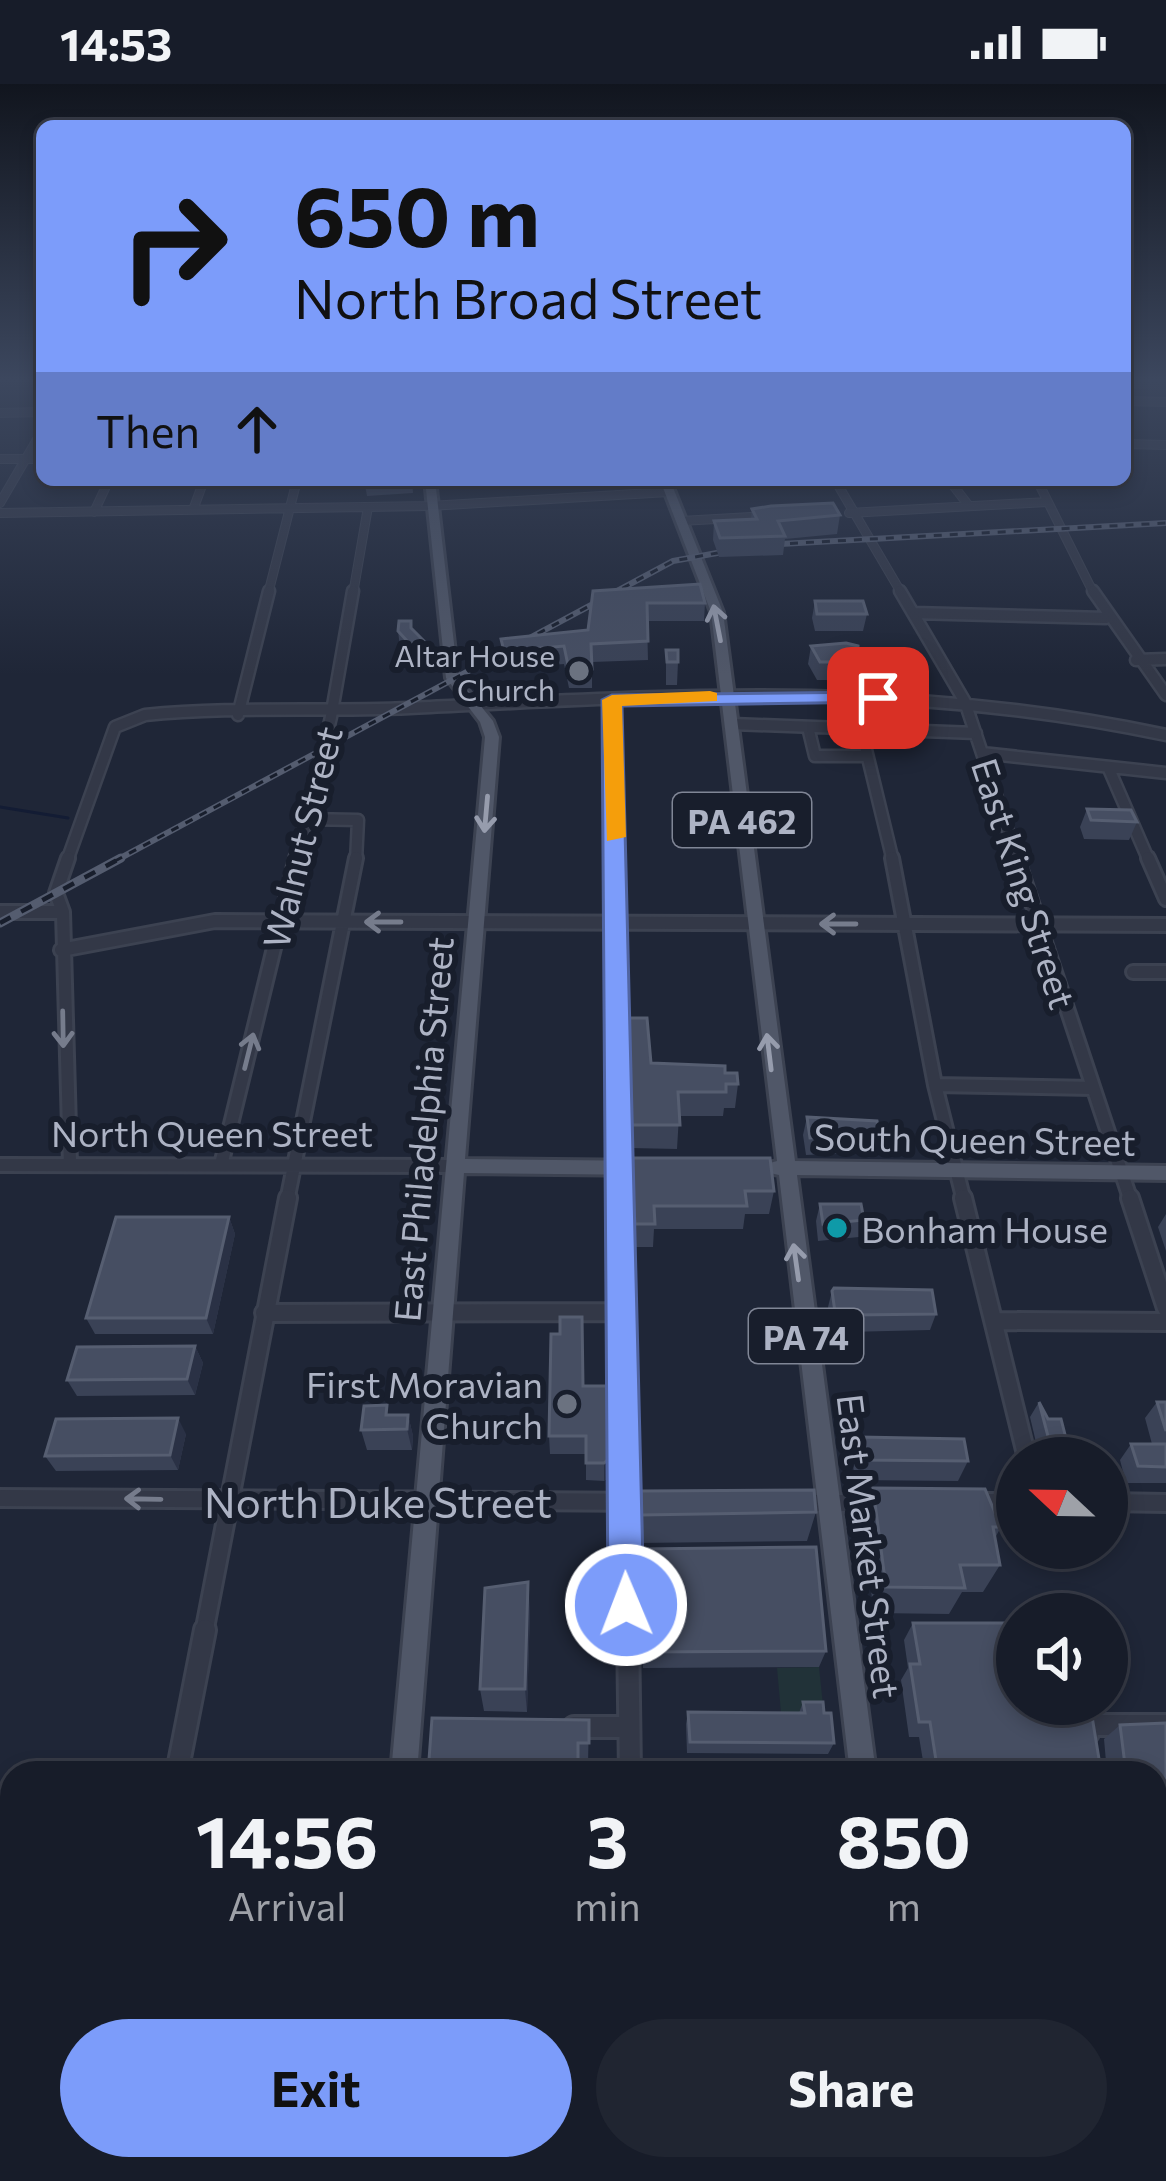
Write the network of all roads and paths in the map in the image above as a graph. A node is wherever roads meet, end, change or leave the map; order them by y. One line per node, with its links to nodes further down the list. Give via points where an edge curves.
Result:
1 (106, 486): 16 (street)
2 (202, 486): 15 (street)
3 (296, 486): 14 (street)
4 (421, 486): 11 (main road, East Philadelphia Street)
5 (430, 486): 11 (main road, East Philadelphia Street)
6 (667, 486): 11 (street); 21 (main road, East Market Street / PA 462)
7 (839, 486): 18 (street, East King Street)
8 (954, 486): 12 (street)
9 (1040, 486): 10 (street)
10 (1047, 502): 12 (street); 23 (street)
11 (430, 506): 13 (street); 30 (main road, East Philadelphia Street, via 452,678)
12 (969, 506): 18 (street)
13 (368, 507): 14 (street); 31 (street, Walnut Street)
14 (290, 508): 15 (street); 32 (street)
15 (193, 510): 16 (street)
16 (94, 512): 19 (street)
17 (842, 512): 18 (street)
18 (855, 513): 22 (street, East King Street)
19 (0, 514)
20 (774, 516): 21 (street)
21 (681, 521): 27 (main road, East Market Street / PA 462, one-way to 21, via 717,612)
22 (914, 613): 23 (street); 29 (street, East King Street)
23 (1106, 618): 25 (street)
24 (1166, 659): 25 (street)
25 (1136, 660): 26 (street)
26 (1166, 695)
27 (729, 696): 28 (street); 29 (street); 33 (main road, East Market Street / PA 462)
28 (612, 700): 30 (street); 50 (street)
29 (965, 702): 36 (street); 37 (street, East King Street)
30 (471, 705): 31 (street); 48 (main road, East Philadelphia Street, one-way to 48, via 492,737)
31 (332, 712): 32 (street); 42 (street, Walnut Street)
32 (238, 715): 45 (street, via 137,716 115,727 56,893)
33 (733, 724): 34 (street); 51 (main road, East Market Street / PA 462)
34 (808, 727): 35 (street); 39 (street, via 815,756)
35 (861, 730): 37 (street); 39 (street)
36 (1166, 731)
37 (976, 734): 38 (street, East King Street)
38 (982, 753): 40 (street); 52 (street, East King Street)
39 (867, 756): 49 (street)
40 (1108, 769): 41 (street); 43 (street)
41 (1166, 773)
42 (306, 819): 46 (street, Walnut Street); 47 (street, via 358,820 356,880)
43 (1166, 899)
44 (0, 912): 45 (street)
45 (63, 912): 54 (street)
46 (280, 922): 47 (street); 54 (street, via 215,921); 61 (street, Walnut Street, one-way to 46)
47 (341, 923): 48 (street, one-way to 47); 62 (street)
48 (477, 923): 50 (street); 63 (main road, East Philadelphia Street)
49 (908, 923): 51 (street, one-way to 51); 52 (street); 57 (street)
50 (616, 924): 51 (street); 64 (street)
51 (752, 924): 67 (main road, East Market Street / PA 462, one-way to 51)
52 (1039, 924): 53 (street); 58 (street, East King Street)
53 (1166, 925)
54 (62, 950): 59 (street, one-way to 59)
55 (1133, 972): 56 (street)
56 (1166, 972)
57 (935, 1085): 58 (street); 68 (street)
58 (1093, 1088): 69 (street, East King Street)
59 (70, 1164): 60 (street, North Queen Street); 61 (street, North Queen Street)
60 (0, 1165)
61 (221, 1165): 62 (street, North Queen Street)
62 (292, 1166): 63 (street, North Queen Street); 73 (street)
63 (454, 1166): 64 (main road, North Queen Street); 74 (main road, East Philadelphia Street)
64 (618, 1168): 65 (main road, North Queen Street); 72 (street)
65 (683, 1168)
66 (747, 1168): 67 (main road)
67 (783, 1168): 68 (main road, South Queen Street); 87 (main road, East Market Street / PA 74, one-way to 67)
68 (957, 1172): 69 (main road, South Queen Street); 75 (street)
69 (1120, 1172): 70 (main road, South Queen Street); 71 (street, East King Street)
70 (1166, 1173)
71 (1166, 1308)
72 (621, 1312): 74 (street); 81 (street)
73 (264, 1313): 74 (street); 79 (street)
74 (442, 1313): 80 (main road, East Philadelphia Street)
75 (996, 1321): 76 (street); 77 (street)
76 (1166, 1322)
77 (1022, 1437)
78 (0, 1498): 79 (street, North Duke Street, one-way to 78)
79 (229, 1500): 80 (street, North Duke Street); 94 (street)
80 (428, 1502): 81 (street, North Duke Street); 95 (main road, East Philadelphia Street, via 420,1725)
81 (624, 1502): 82 (street, North Duke Street); 92 (street)
82 (671, 1502)
83 (946, 1502): 84 (street)
84 (996, 1502)
85 (1128, 1502): 89 (street)
86 (765, 1503): 87 (street)
87 (828, 1503): 88 (street); 97 (main road, East Market Street / PA 74)
88 (899, 1503)
89 (1166, 1503)
90 (1166, 1725): 93 (street, via 1086,1725)
91 (541, 1726): 92 (street)
92 (629, 1727): 96 (street)
93 (1093, 1757)
94 (179, 1761)
95 (408, 1761)
96 (630, 1761)
97 (861, 1761)

